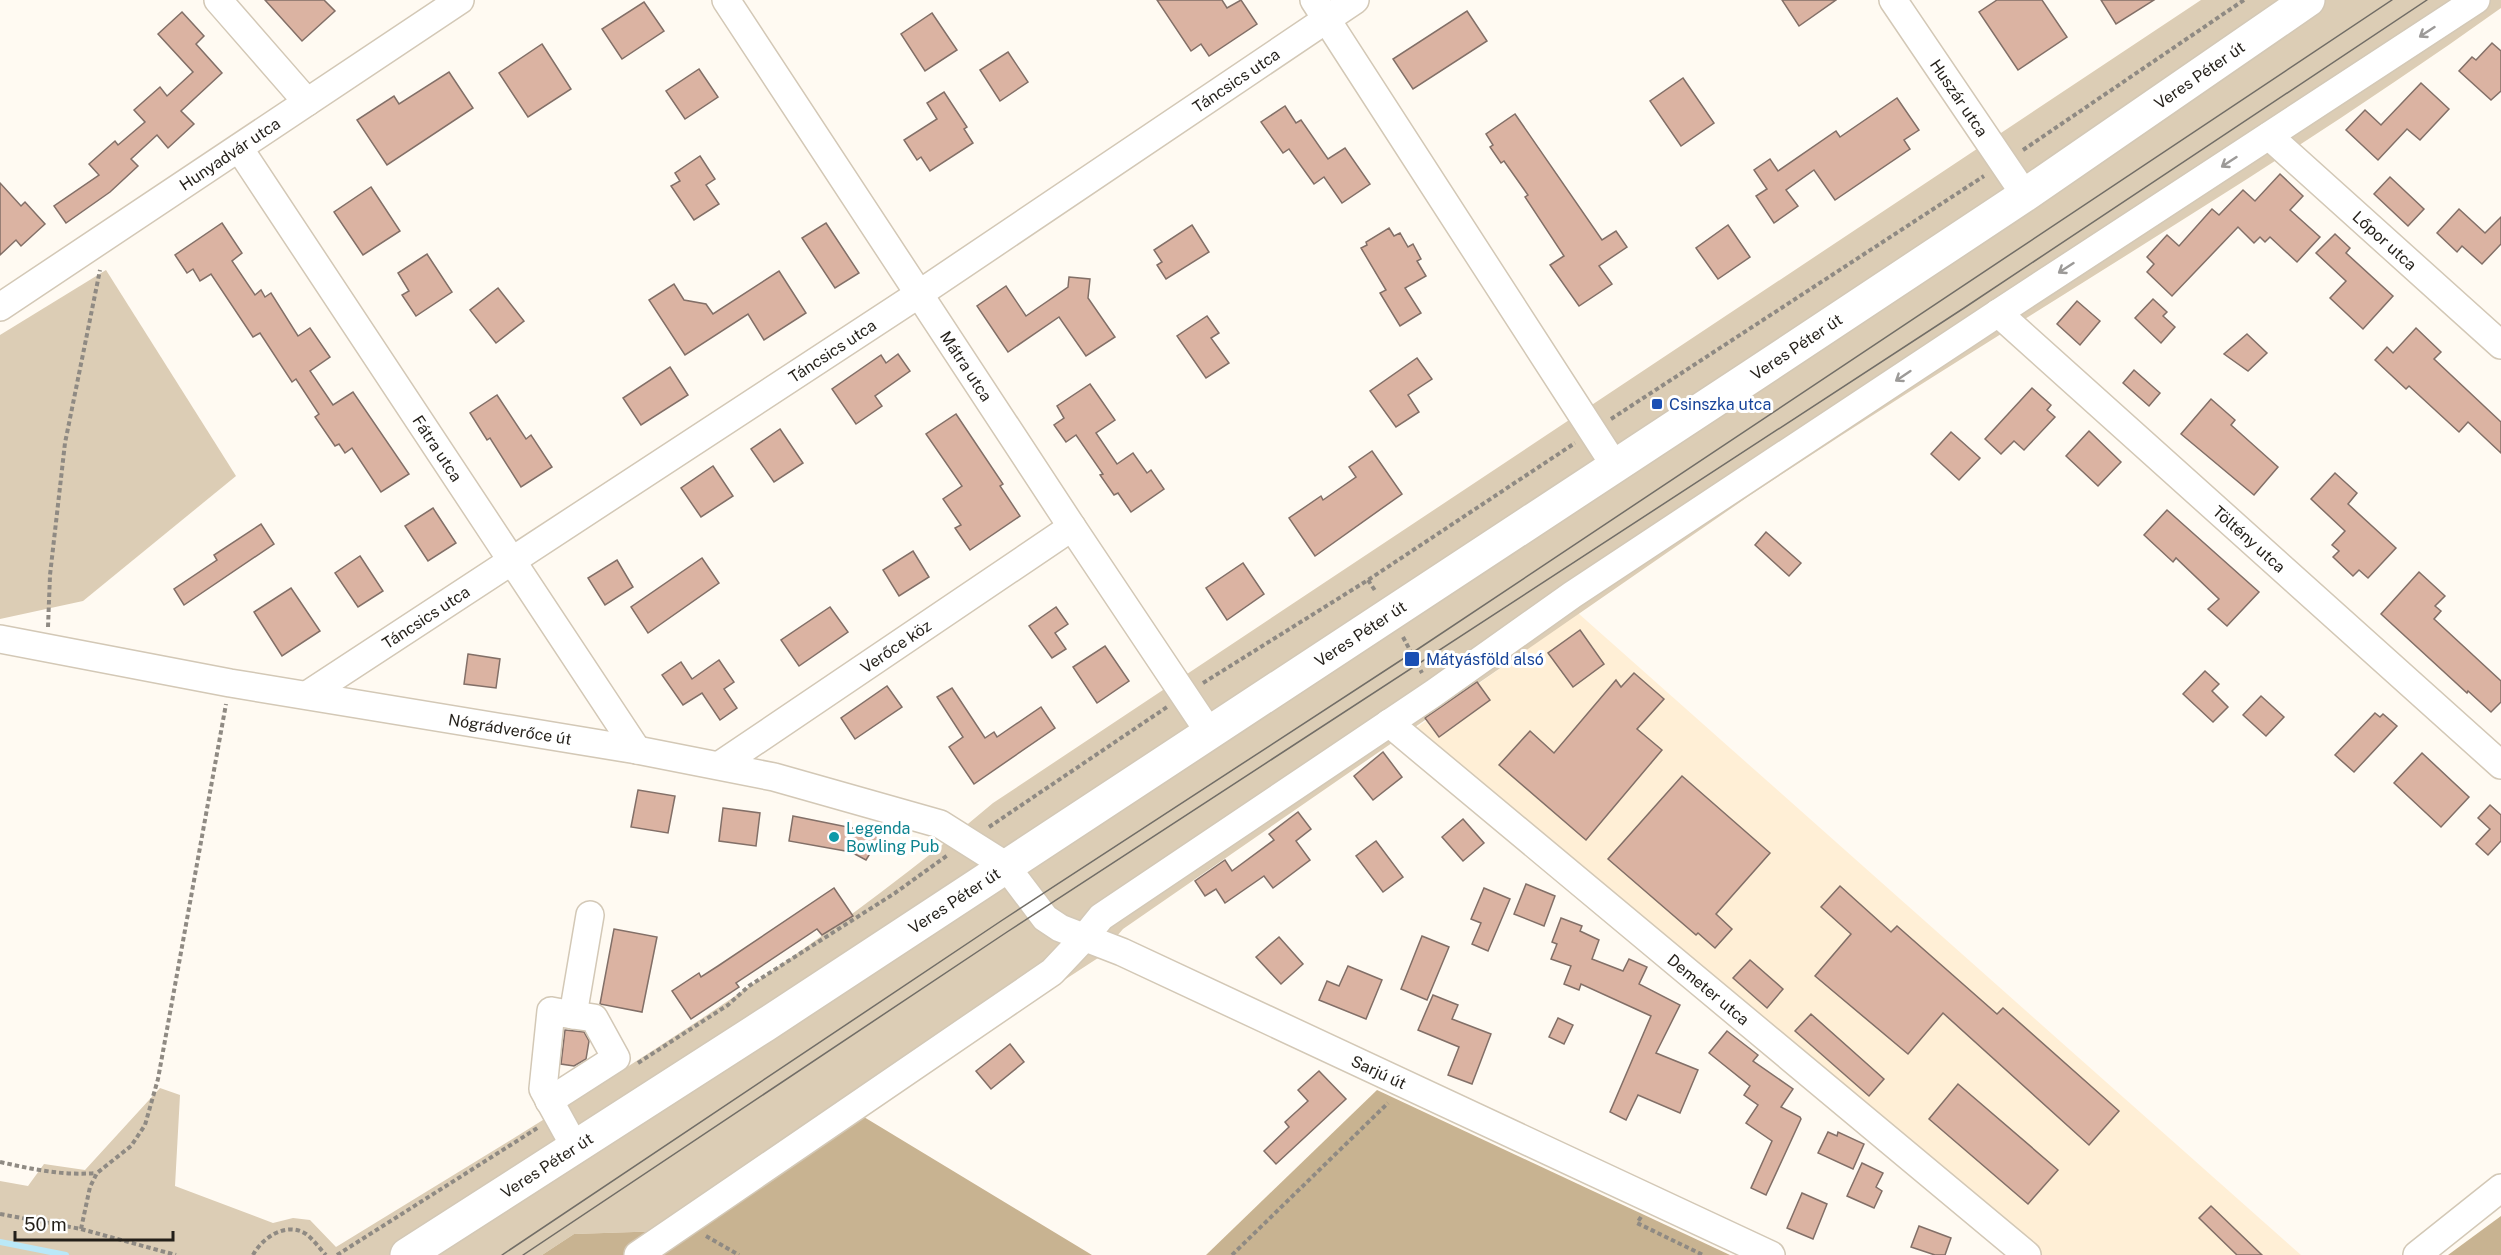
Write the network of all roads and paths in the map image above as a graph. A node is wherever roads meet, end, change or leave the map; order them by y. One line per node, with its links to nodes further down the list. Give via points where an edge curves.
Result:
1 (218, 0): 9 (street)
2 (460, 0): 9 (street, Hunyadvár utca)
3 (726, 0): 14 (street, Mátra utca)
4 (1355, 0): 8 (street, Táncsics utca)
5 (1893, 0): 12 (street, Huszár utca)
6 (2308, 0): 12 (main road, Veres Péter út)
7 (2476, 0): 10 (street, one-way to 10)
8 (1320, 9): 14 (street, Táncsics utca); 18 (street)
9 (307, 102): 11 (street, Hunyadvár utca)
10 (2269, 136): 16 (street, one-way to 16); 17 (street, Lőpor utca)
11 (239, 148): 13 (street, Hunyadvár utca); 20 (street, Fátra utca)
12 (2025, 195): 18 (main road, Veres Péter út)
13 (102, 238): 15 (street, Hunyadvár utca); 22 (path, via 101,262 65,443 50,575)
14 (919, 294): 19 (street, Mátra utca); 20 (street, Táncsics utca)
15 (0, 307)
16 (1998, 313): 25 (street, one-way to 25, via 1572,595); 29 (street, Töltény utca)
17 (2501, 345)
18 (1615, 466): 26 (main road, Veres Péter út)
19 (1072, 527): 26 (street, Mátra utca); 28 (street, Verőce köz)
20 (513, 561): 24 (street, Táncsics utca); 27 (street, Fátra utca)
21 (0, 639): 22 (street, Nógrádverőce út)
22 (47, 649): 23 (street, Nógrádverőce út)
23 (230, 683): 24 (street, Nógrádverőce út); 40 (path, via 158,1079 145,1125 131,1146)
24 (307, 696): 27 (street, Nógrádverőce út)
25 (1389, 723): 33 (street, via 1101,917); 54 (street, Demeter utca)
26 (1209, 732): 31 (main road, Veres Péter út)
27 (637, 750): 28 (street, Nógrádverőce út)
28 (720, 765): 30 (street, Nógrádverőce út, via 940,824)
29 (2501, 765)
30 (968, 841): 31 (street, Nógrádverőce út); 35 (path)
31 (1005, 866): 33 (street, Sarjú út, via 1045,918); 38 (main road, Veres Péter út)
32 (590, 915): 34 (street)
33 (1084, 938): 36 (street, Sarjú út); 43 (street, via 1052,972)
34 (573, 1015): 37 (street, via 551,1011 543,1089); 37 (street, via 594,1018 616,1058)
35 (632, 1067)
36 (1407, 1084): 52 (path); 53 (street, Sarjú út)
37 (552, 1108): 38 (street); 48 (path)
38 (575, 1147): 49 (main road, Veres Péter út)
39 (0, 1162): 40 (path, via 77,1175)
40 (97, 1173): 44 (path)
41 (2501, 1188): 55 (street)
42 (0, 1214): 44 (path)
43 (684, 1224): 50 (street); 51 (path)
44 (81, 1229): 45 (path)
45 (176, 1255)
46 (254, 1255): 47 (path, via 267,1237 291,1230 305,1233)
47 (326, 1255)
48 (337, 1255)
49 (407, 1255)
50 (638, 1255)
51 (739, 1255)
52 (1232, 1255)
53 (1771, 1255)
54 (2027, 1255)
55 (2417, 1255)

